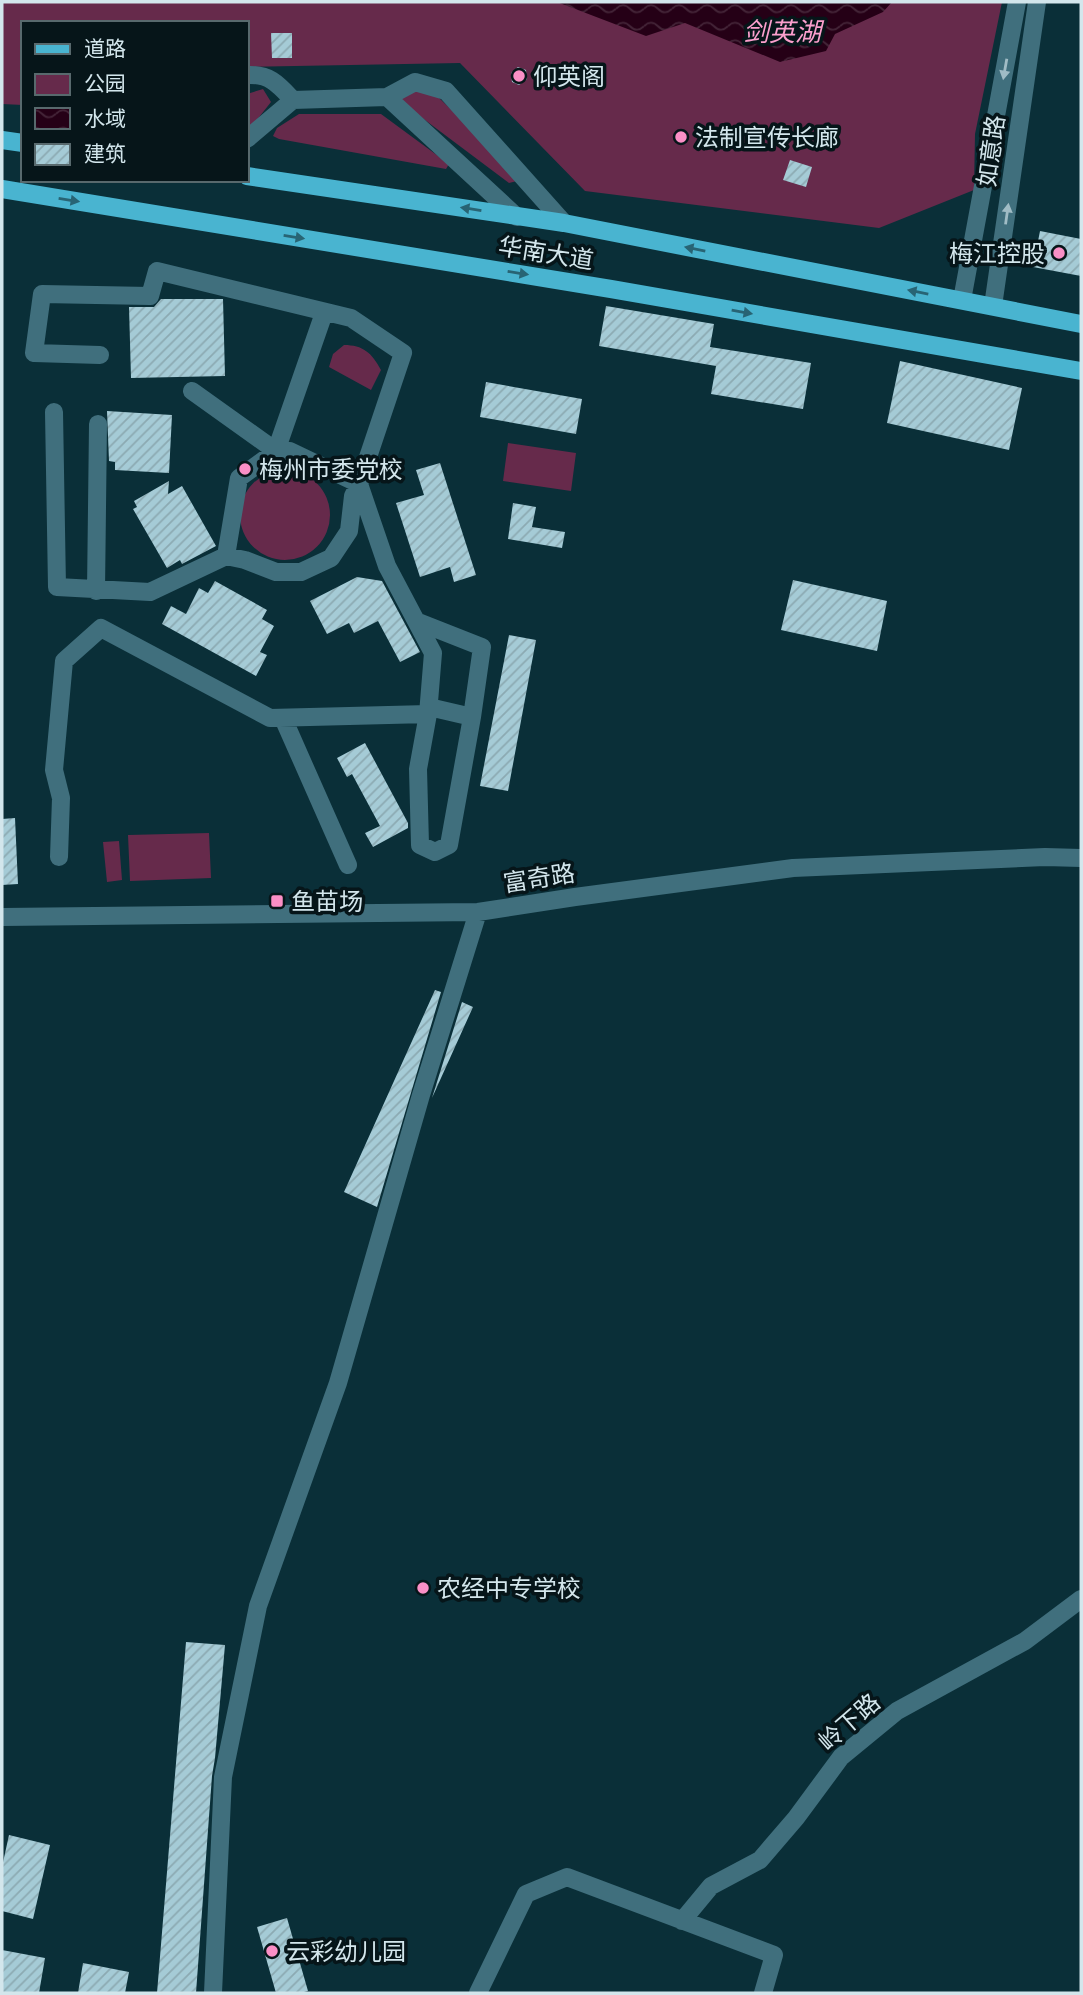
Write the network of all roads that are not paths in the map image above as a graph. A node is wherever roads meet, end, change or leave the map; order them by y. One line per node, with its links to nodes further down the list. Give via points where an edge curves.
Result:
1 (1017, 2): 13 (street, 如意路, one-way to 13)
2 (1037, 2): 14 (street, 如意路, one-way to 2)
3 (248, 75): 5 (street, via 263,74)
4 (387, 97): 5 (street); 11 (street); 12 (street, via 415,82 446,91)
5 (293, 100): 6 (street)
6 (248, 138)
7 (2, 140): 8 (main road)
8 (21, 143)
9 (248, 176): 11 (main road, 华南大道, one-way to 9)
10 (2, 189): 18 (main road, 华南大道, one-way to 18)
11 (517, 216): 12 (main road, 华南大道)
12 (564, 223): 13 (main road, 华南大道, one-way to 12)
13 (962, 300): 14 (main road, 华南大道)
14 (993, 306): 16 (main road, 华南大道)
15 (324, 313): 17 (street, via 157,271 150,296 42,294 34,354); 22 (street); 23 (street, via 351,318 404,354)
16 (1081, 324)
17 (100, 355)
18 (1081, 371)
19 (192, 391): 22 (street)
20 (54, 412): 25 (street, via 57,587)
21 (98, 424): 25 (street)
22 (276, 451): 23 (street, via 290,451); 24 (street, via 239,478)
23 (359, 484): 24 (street, via 349,531 331,558 301,572 276,572); 26 (street, via 387,566)
24 (226, 556): 25 (street, via 150,592)
25 (96, 591)
26 (416, 621): 27 (street, via 433,653); 28 (street, via 482,647)
27 (428, 711): 28 (street); 28 (street, via 418,769 420,845 435,852 449,845); 29 (street)
28 (472, 717)
29 (282, 718): 30 (street, via 270,718 102,628 64,661 54,770 61,798); 32 (street)
30 (59, 857)
31 (1081, 858): 33 (street, 富奇路, via 793,868)
32 (348, 865)
33 (478, 912): 34 (street, 富奇路); 37 (street, via 338,1383 258,1606 223,1777)
34 (2, 917)
35 (1081, 1599): 36 (street, 岭下路, via 1025,1641 897,1711 841,1756 760,1860 711,1886)
36 (682, 1921): 38 (street, via 567,1877 526,1894); 39 (street, via 774,1955)
37 (214, 1993)
38 (478, 1993)
39 (763, 1993)

